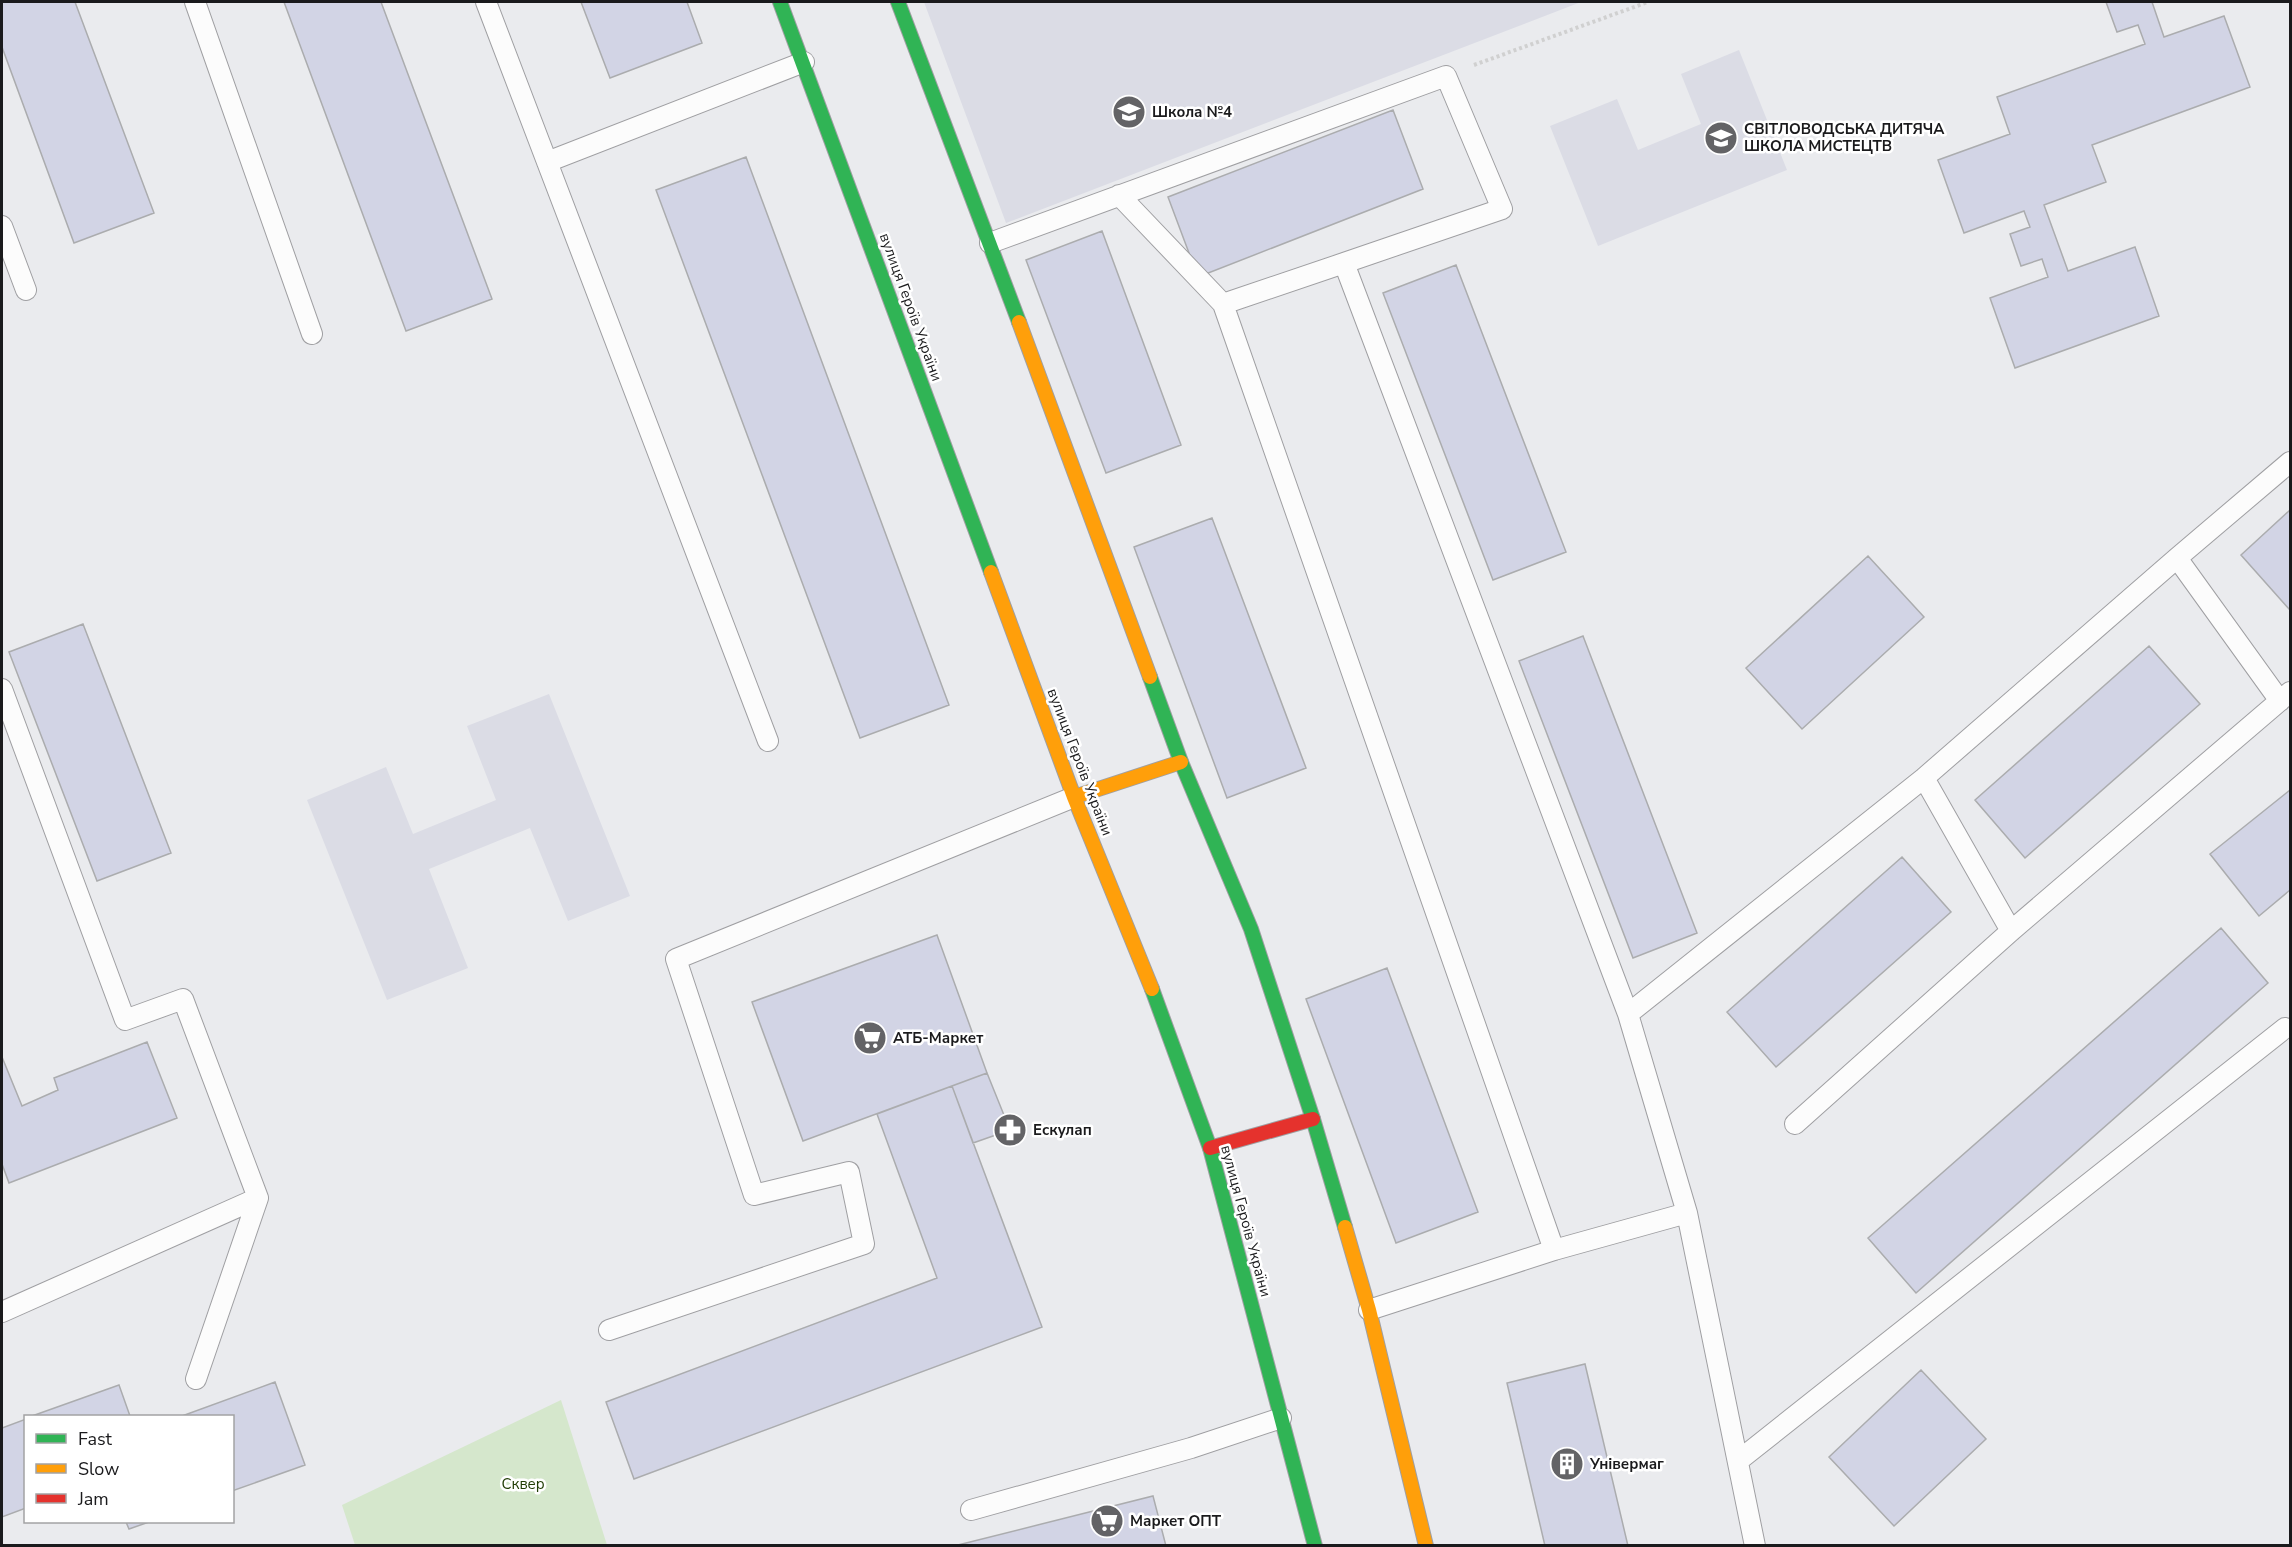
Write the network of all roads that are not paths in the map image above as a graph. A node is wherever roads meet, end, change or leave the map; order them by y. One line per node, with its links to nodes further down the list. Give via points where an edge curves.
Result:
1 (195, 2): 13 (lane)
2 (486, 2): 6 (lane)
3 (780, 2): 5 (main road, вулиця Героїв України)
4 (898, 2): 9 (main road)
5 (804, 62): 6 (lane); 21 (main road, вулиця Героїв України)
6 (547, 162): 18 (lane)
7 (1119, 195): 9 (lane); 10 (lane, via 1446,76 1502,209); 12 (lane)
8 (2, 226): 11 (lane)
9 (990, 243): 19 (main road)
10 (1344, 263): 12 (lane); 23 (lane)
11 (26, 290)
12 (1223, 304): 30 (lane)
13 (312, 333)
14 (2290, 462): 15 (lane)
15 (2177, 558): 17 (lane); 20 (lane)
16 (2, 689): 28 (lane, via 125,1020 183,999)
17 (2285, 697): 22 (lane)
18 (768, 741)
19 (1181, 762): 21 (main road); 25 (main road, via 1251,929)
20 (1924, 778): 22 (lane); 23 (lane)
21 (1074, 797): 27 (main road, вулиця Героїв України, via 1142,961); 33 (lane, via 676,959 754,1196 849,1172 864,1244)
22 (2011, 931): 26 (lane)
23 (1628, 1014): 29 (lane)
24 (2285, 1028): 36 (lane)
25 (1313, 1119): 27 (main road); 31 (main road)
26 (1795, 1124)
27 (1210, 1148): 35 (main road, вулиця Героїв України)
28 (258, 1198): 32 (lane); 34 (lane)
29 (1688, 1214): 30 (lane); 36 (lane)
30 (1554, 1250): 31 (lane)
31 (1369, 1310): 39 (main road)
32 (2, 1312)
33 (609, 1330)
34 (196, 1379)
35 (1281, 1418): 37 (lane, via 1191,1448); 38 (main road, вулиця Героїв України)
36 (1738, 1461): 40 (lane)
37 (971, 1510)
38 (1315, 1545)
39 (1425, 1545)
40 (1755, 1545)

